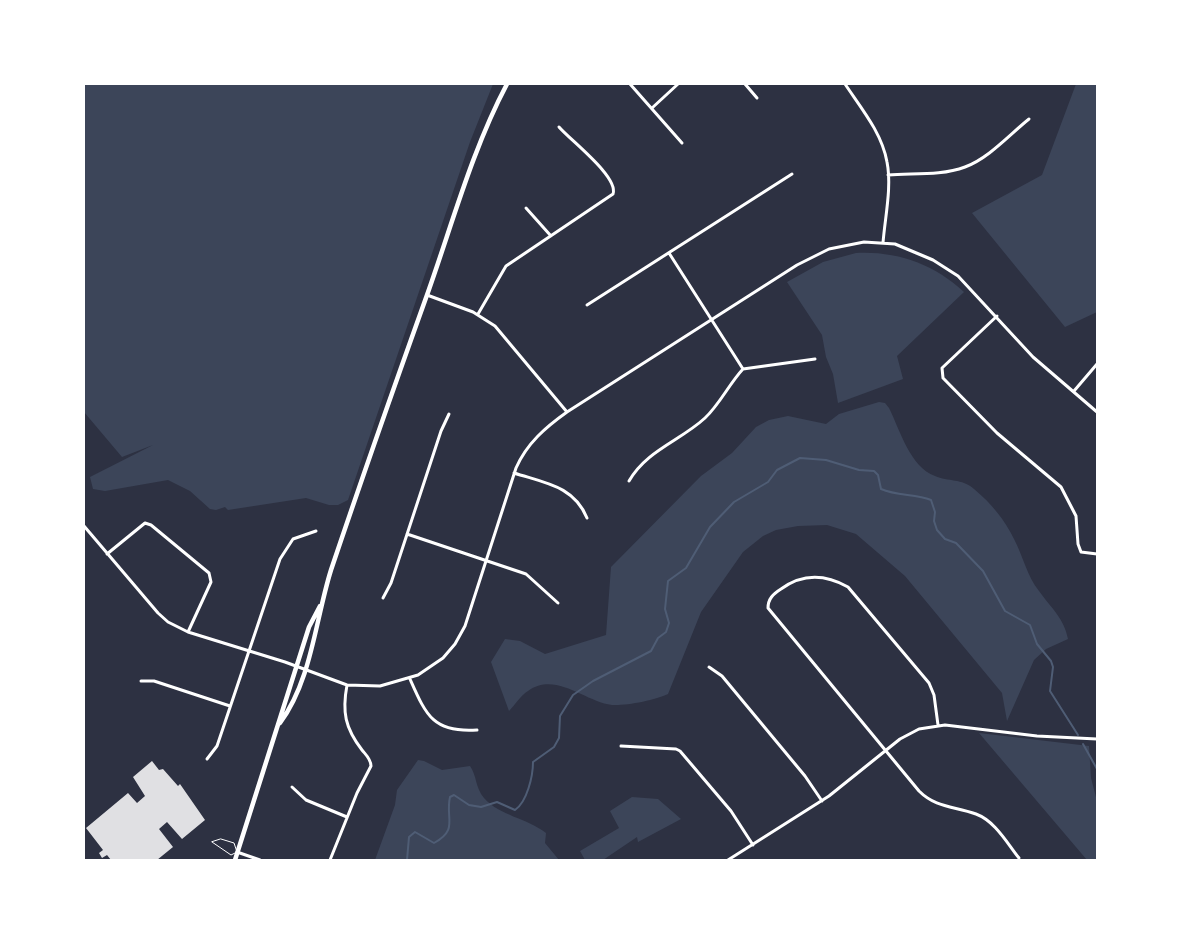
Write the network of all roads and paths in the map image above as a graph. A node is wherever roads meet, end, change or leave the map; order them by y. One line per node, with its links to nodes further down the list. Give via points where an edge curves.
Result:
1 (506, 84): 17 (main road, via 482,138)
2 (630, 84): 7 (street)
3 (678, 84): 7 (street)
4 (745, 84): 6 (street)
5 (845, 84): 12 (street, via 878,135)
6 (757, 98)
7 (652, 108): 10 (street)
8 (1029, 119): 12 (street, via 990,152 964,167 947,172)
9 (559, 127): 14 (street, via 596,162 614,190 602,202)
10 (682, 143)
11 (792, 174): 16 (street)
12 (888, 175): 15 (street)
13 (526, 208): 14 (street)
14 (551, 236): 19 (street, via 506,266)
15 (883, 243): 20 (street, via 895,244 933,260 958,276); 21 (street, via 852,243 820,252)
16 (669, 253): 18 (street); 21 (street)
17 (427, 295): 19 (street); 39 (main road)
18 (587, 305)
19 (478, 314): 26 (street, via 498,328)
20 (997, 316): 25 (street, via 1033,357); 36 (street, via 942,368 943,378 997,433 1061,487 1076,516 1081,552)
21 (711, 320): 24 (street); 26 (street)
22 (815, 358): 24 (street)
23 (1097, 364): 25 (street)
24 (743, 369): 30 (street, via 711,412 649,456)
25 (1074, 392): 27 (street)
26 (567, 412): 29 (street, via 530,444)
27 (1097, 412)
28 (449, 414): 34 (street)
29 (514, 473): 31 (street, via 567,492 582,505); 37 (street)
30 (629, 480)
31 (587, 518)
32 (84, 526): 35 (street)
33 (316, 530): 42 (street, via 292,539 283,552)
34 (407, 534): 37 (street); 38 (street)
35 (107, 554): 41 (street, via 158,614); 41 (street, via 145,523 209,573 211,582)
36 (1097, 554)
37 (486, 560): 40 (street, via 526,574); 46 (street, via 465,626 455,644 443,658)
38 (383, 598)
39 (322, 603): 43 (main road, via 309,627); 45 (main road, via 318,630)
40 (558, 603)
41 (188, 632): 42 (street)
42 (248, 651): 43 (street); 49 (street)
43 (296, 666): 45 (street); 50 (main road)
44 (709, 667): 58 (street, via 722,676)
45 (304, 670): 48 (street); 50 (main road, via 292,706)
46 (410, 679): 48 (street, via 375,687); 52 (street, via 428,715 442,727 457,731)
47 (141, 681): 49 (street, via 154,681)
48 (347, 685): 59 (street, via 343,710 346,726 370,759 371,766)
49 (230, 706): 56 (street, via 217,746)
50 (280, 723): 61 (main road)
51 (938, 725): 53 (street); 55 (street, via 913,731); 55 (street, via 934,695 928,683 848,587 831,579 811,576 782,588 771,597 768,608)
52 (477, 730)
53 (1097, 739)
54 (621, 746): 60 (street, via 680,751 731,812)
55 (886, 750): 58 (street); 62 (street, via 925,798 938,806 984,818)
56 (207, 759)
57 (292, 787): 59 (street, via 306,800)
58 (822, 801): 60 (street)
59 (347, 817): 65 (street)
60 (753, 845): 66 (street)
61 (237, 852): 61 (lane, via 234,843 221,839 212,842 231,855); 63 (main road); 64 (street)
62 (1019, 858)
63 (235, 860)
64 (260, 860)
65 (330, 860)
66 (728, 860)

